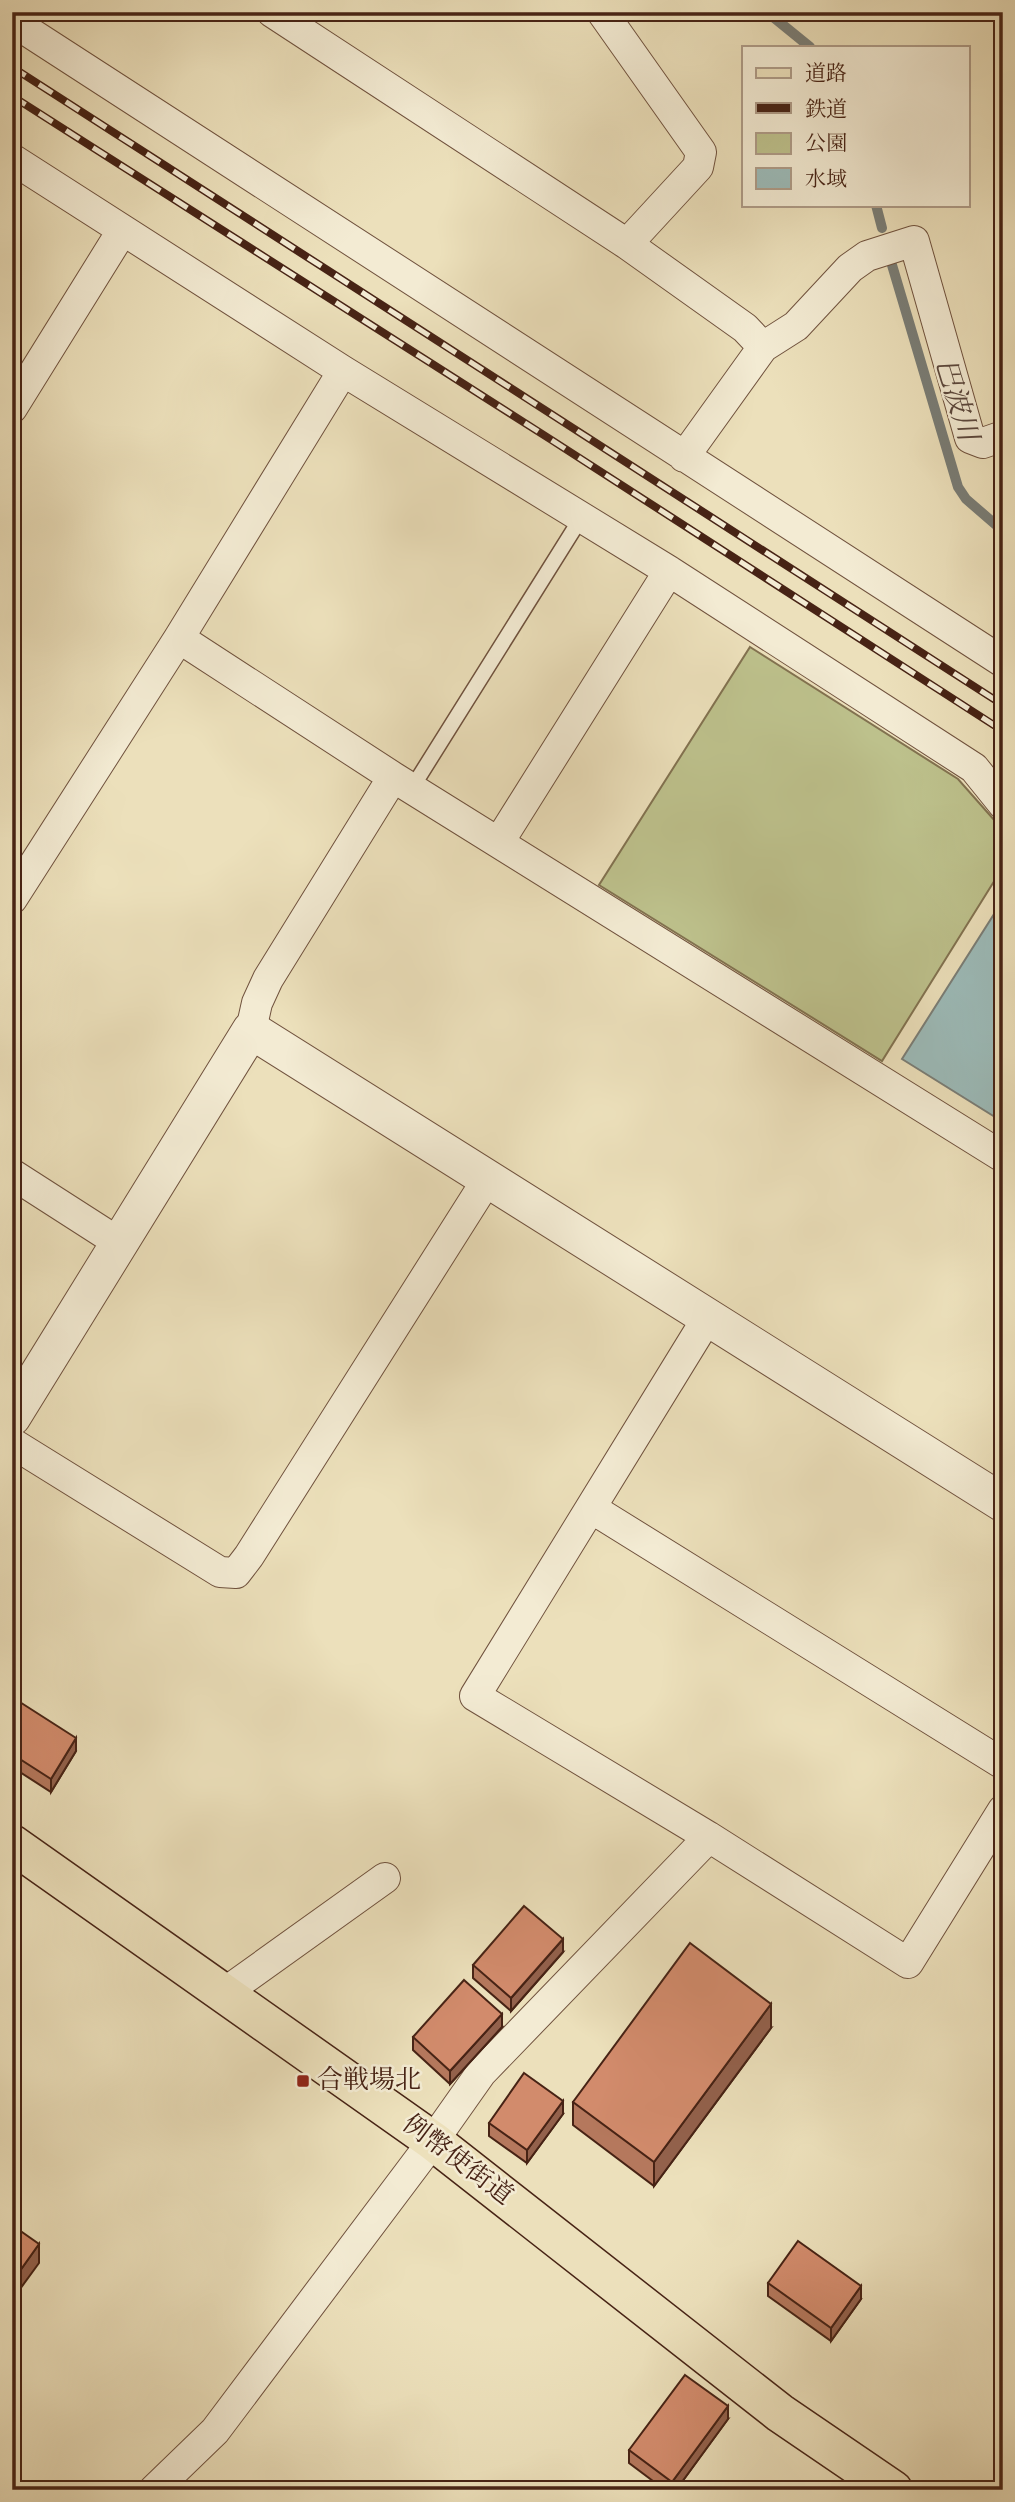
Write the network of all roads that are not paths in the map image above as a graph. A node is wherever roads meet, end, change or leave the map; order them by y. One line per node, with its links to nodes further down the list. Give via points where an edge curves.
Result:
1 (272, 12): 6 (street)
2 (602, 12): 6 (street, via 701,152 698,167)
3 (12, 21): 11 (street)
4 (12, 159): 5 (street)
5 (122, 230): 8 (street); 9 (street)
6 (627, 243): 7 (street, via 745,328)
7 (763, 347): 10 (street, via 796,326 867,256 914,241 970,438 983,443); 11 (street)
8 (343, 371): 12 (street); 14 (street)
9 (12, 408)
10 (1003, 436)
11 (684, 457): 15 (street)
12 (581, 518): 13 (street); 16 (lane)
13 (669, 571): 17 (street, via 974,768); 18 (street)
14 (178, 638): 16 (street); 19 (street)
15 (1003, 662)
16 (403, 783): 18 (street); 20 (street, via 268,979)
17 (1003, 804)
18 (499, 842): 21 (street)
19 (12, 899)
20 (251, 1030): 23 (street); 24 (street)
21 (1003, 1157)
22 (12, 1174): 24 (street)
23 (487, 1180): 25 (street); 27 (street, via 236,1573 220,1572)
24 (121, 1244): 26 (street)
25 (708, 1317): 28 (street); 29 (street)
26 (12, 1417)
27 (12, 1443)
28 (1003, 1503)
29 (591, 1508): 30 (street); 32 (street, via 475,1696)
30 (1003, 1764)
31 (1003, 1810): 32 (street, via 908,1963)
32 (709, 1837): 36 (street, via 481,2073)
33 (12, 1844): 35 (main road, 例幣使街道)
34 (385, 1878): 35 (street)
35 (223, 1994): 36 (main road, 例幣使街道)
36 (433, 2141): 37 (street, via 215,2431); 38 (main road, 例幣使街道, via 780,2413)
37 (154, 2490)
38 (893, 2490)

